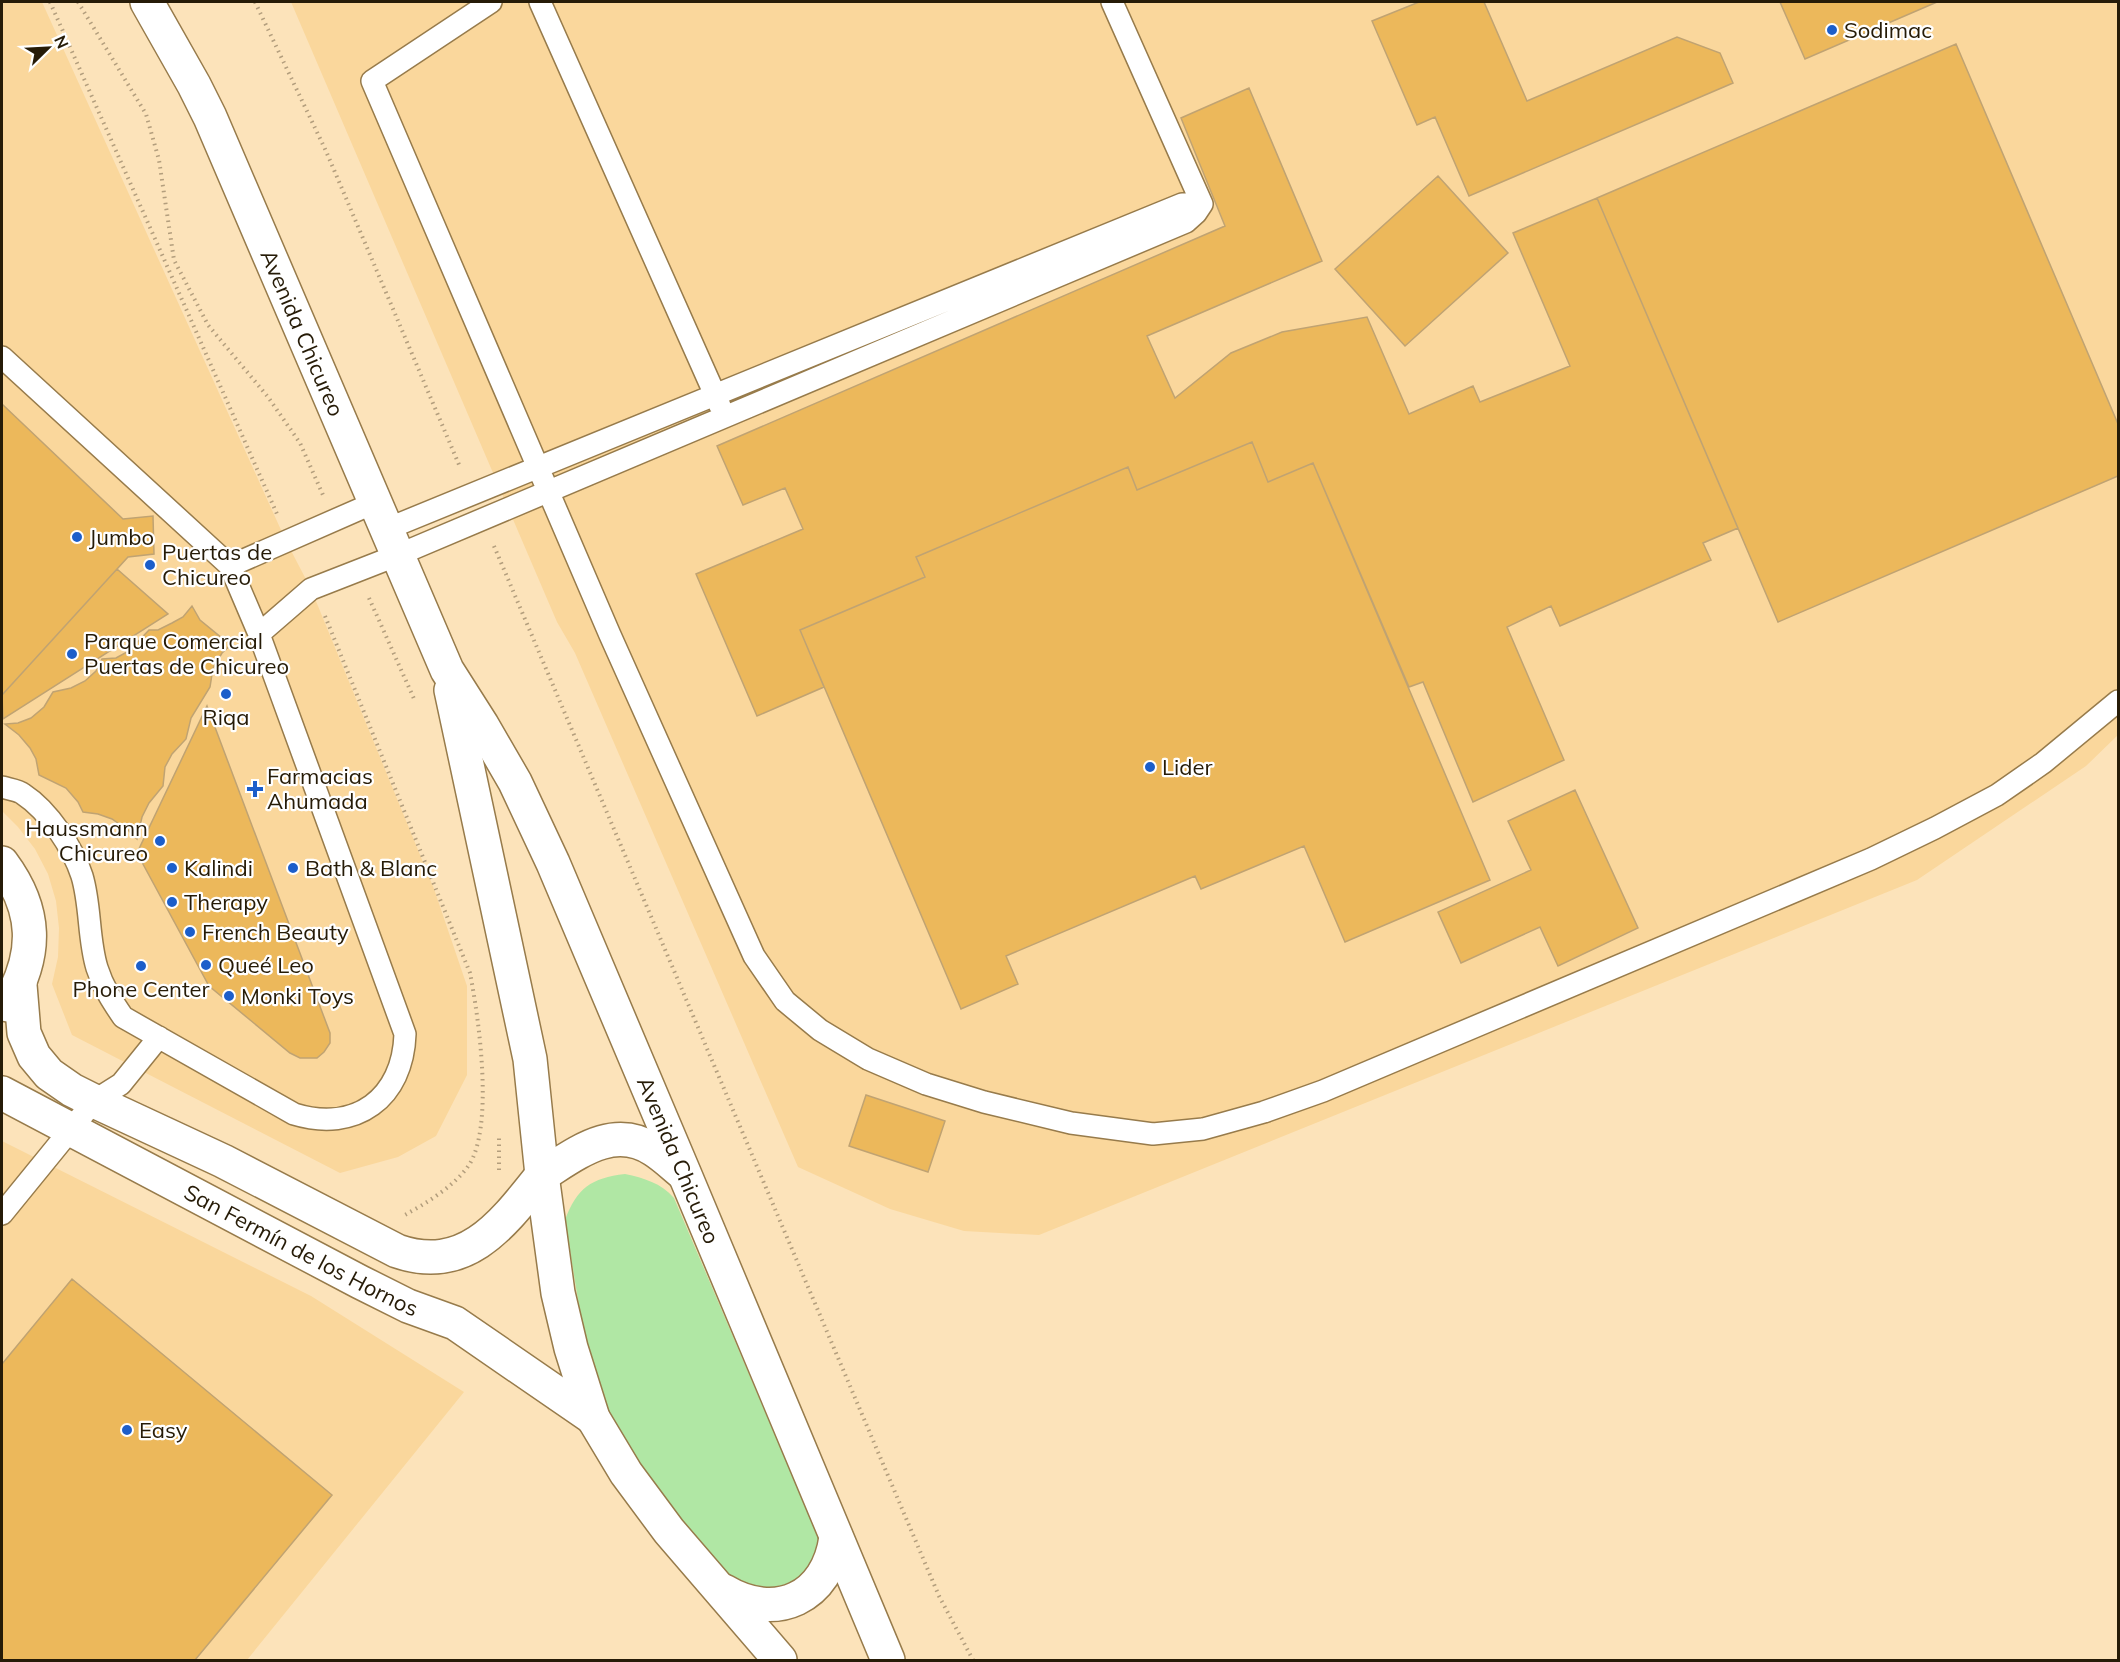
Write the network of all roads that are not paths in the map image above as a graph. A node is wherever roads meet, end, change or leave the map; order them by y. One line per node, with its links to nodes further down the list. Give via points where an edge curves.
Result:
1 (147, 2): 11 (main road, Avenida Chicureo, via 210,117)
2 (491, 2): 9 (lane, via 372,81)
3 (540, 2): 7 (lane)
4 (1112, 2): 5 (lane)
5 (1202, 204): 7 (lane, via 1182,204); 8 (lane, via 1186,222)
6 (2, 357): 12 (lane)
7 (714, 395): 8 (lane); 9 (lane)
8 (726, 416): 10 (lane)
9 (538, 467): 10 (lane); 11 (lane)
10 (548, 491): 11 (lane, via 482,519); 15 (lane, via 754,956 785,1001 820,1030 868,1059 926,1084 1071,1123 1153,1134 1203,1129 1323,1091 1871,860 1997,795)
11 (387, 529): 12 (lane, via 335,520); 13 (lane, via 357,571 311,589); 14 (main road, Avenida Chicureo)
12 (230, 566): 13 (lane)
13 (259, 634): 20 (lane, via 405,1034 404,1054 399,1073 375,1103 345,1118 311,1119)
14 (447, 670): 24 (main road, Avenida Chicureo, via 530,1059); 25 (main road, Avenida Chicureo, via 483,725 524,802)
15 (2118, 701)
16 (2, 787): 20 (lane, via 23,794 62,835 82,878 96,967 106,993 123,1017)
17 (2, 863): 18 (main road, via 23,898 28,920 29,953)
18 (20, 985): 19 (main road); 22 (main road, San Fermín de los Hornos, via 24,1033 34,1056 49,1074)
19 (2, 1013)
20 (159, 1037): 22 (lane, via 121,1084)
21 (2, 1093): 23 (main road, San Fermín de los Hornos)
22 (94, 1101): 23 (lane); 24 (main road, San Fermín de los Hornos, via 413,1257 444,1257 470,1249 510,1216)
23 (70, 1130): 26 (lane); 27 (main road, San Fermín de los Hornos, via 408,1306 455,1323)
24 (542, 1175): 25 (main road, via 590,1146 621,1140 653,1149); 27 (main road, Avenida Chicureo, via 558,1293)
25 (685, 1175): 28 (main road, Avenida Chicureo)
26 (2, 1214)
27 (593, 1418): 29 (main road, Avenida Chicureo, via 638,1490)
28 (836, 1537): 29 (main road, via 827,1569 813,1587 795,1599 761,1605 739,1600); 31 (main road, Avenida Chicureo)
29 (719, 1588): 30 (main road, Avenida Chicureo)
30 (780, 1660)
31 (888, 1660)

